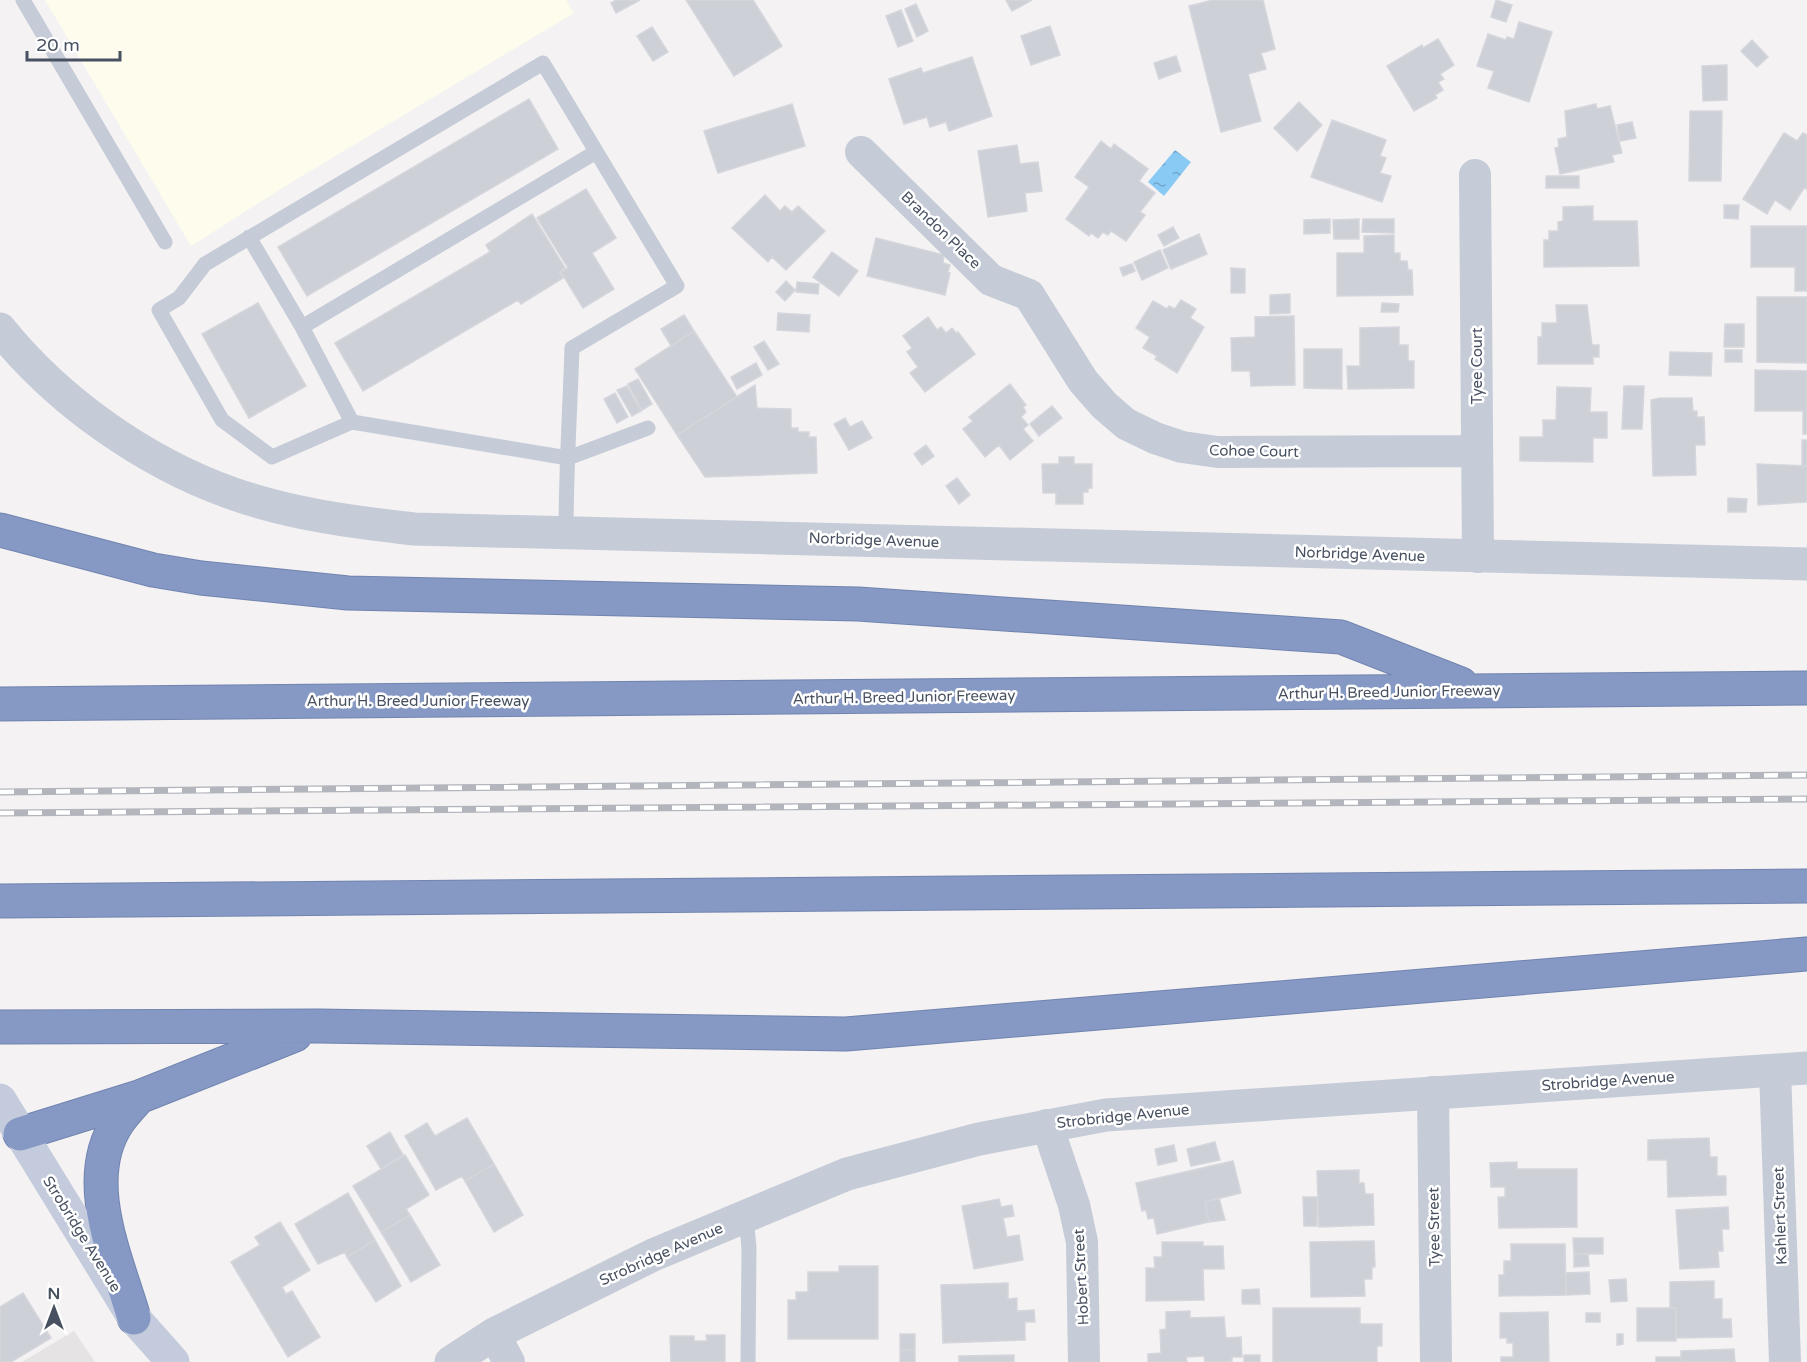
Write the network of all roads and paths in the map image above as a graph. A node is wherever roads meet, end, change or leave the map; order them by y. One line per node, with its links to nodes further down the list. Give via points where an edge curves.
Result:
1 (23, 0): 6 (lane)
2 (597, 152): 5 (lane, via 543,63); 8 (lane); 13 (lane, via 677,286 572,348)
3 (861, 152): 7 (street, Brandon Place, via 991,280)
4 (1475, 175): 12 (street, Tyee Court)
5 (249, 237): 8 (lane); 10 (lane, via 205,264 179,298 159,310 222,420 272,457)
6 (165, 242)
7 (1029, 296): 12 (street, Cohoe Court, via 1076,371 1104,405 1126,424 1155,438 1218,452)
8 (302, 327): 10 (lane)
9 (5, 345): 15 (street, Norbridge Avenue, via 96,419 157,458 230,493 325,518 378,525)
10 (352, 422): 13 (lane)
11 (648, 428): 13 (lane)
12 (1477, 451): 16 (street, Tyee Court)
13 (568, 458): 15 (lane)
14 (0, 530): 19 (highway, via 153,570 348,593 858,604 1341,637)
15 (566, 532): 16 (street, Norbridge Avenue)
16 (1478, 557): 17 (street, Norbridge Avenue)
17 (1807, 564)
18 (1807, 688): 19 (highway, Arthur H. Breed Junior Freeway)
19 (1477, 690): 20 (highway, Arthur H. Breed Junior Freeway)
20 (0, 704)
21 (1807, 886): 22 (highway)
22 (13, 901)
23 (1807, 954): 24 (highway, via 846,1034)
24 (318, 1026): 25 (highway); 29 (highway)
25 (0, 1027)
26 (1807, 1068): 27 (street, Strobridge Avenue)
27 (1775, 1070): 28 (street, Strobridge Avenue); 41 (street, Kahlert Street)
28 (1432, 1092): 31 (street, Strobridge Avenue, via 1106,1115); 40 (street, Tyee Street)
29 (139, 1097): 32 (highway); 34 (highway, via 117,1123 101,1173 104,1212)
30 (0, 1100): 32 (main road, Strobridge Avenue)
31 (1047, 1125): 33 (street, Strobridge Avenue, via 847,1174); 39 (street, Hobert Street, via 1082,1242)
32 (10, 1138): 34 (main road, Strobridge Avenue, via 48,1180)
33 (746, 1216): 35 (street, Strobridge Avenue, via 653,1255); 38 (lane)
34 (134, 1318): 36 (main road, Strobridge Avenue)
35 (502, 1348): 37 (street, Strobridge Avenue)
36 (173, 1362)
37 (451, 1362)
38 (748, 1362)
39 (1084, 1362)
40 (1436, 1362)
41 (1785, 1362)

